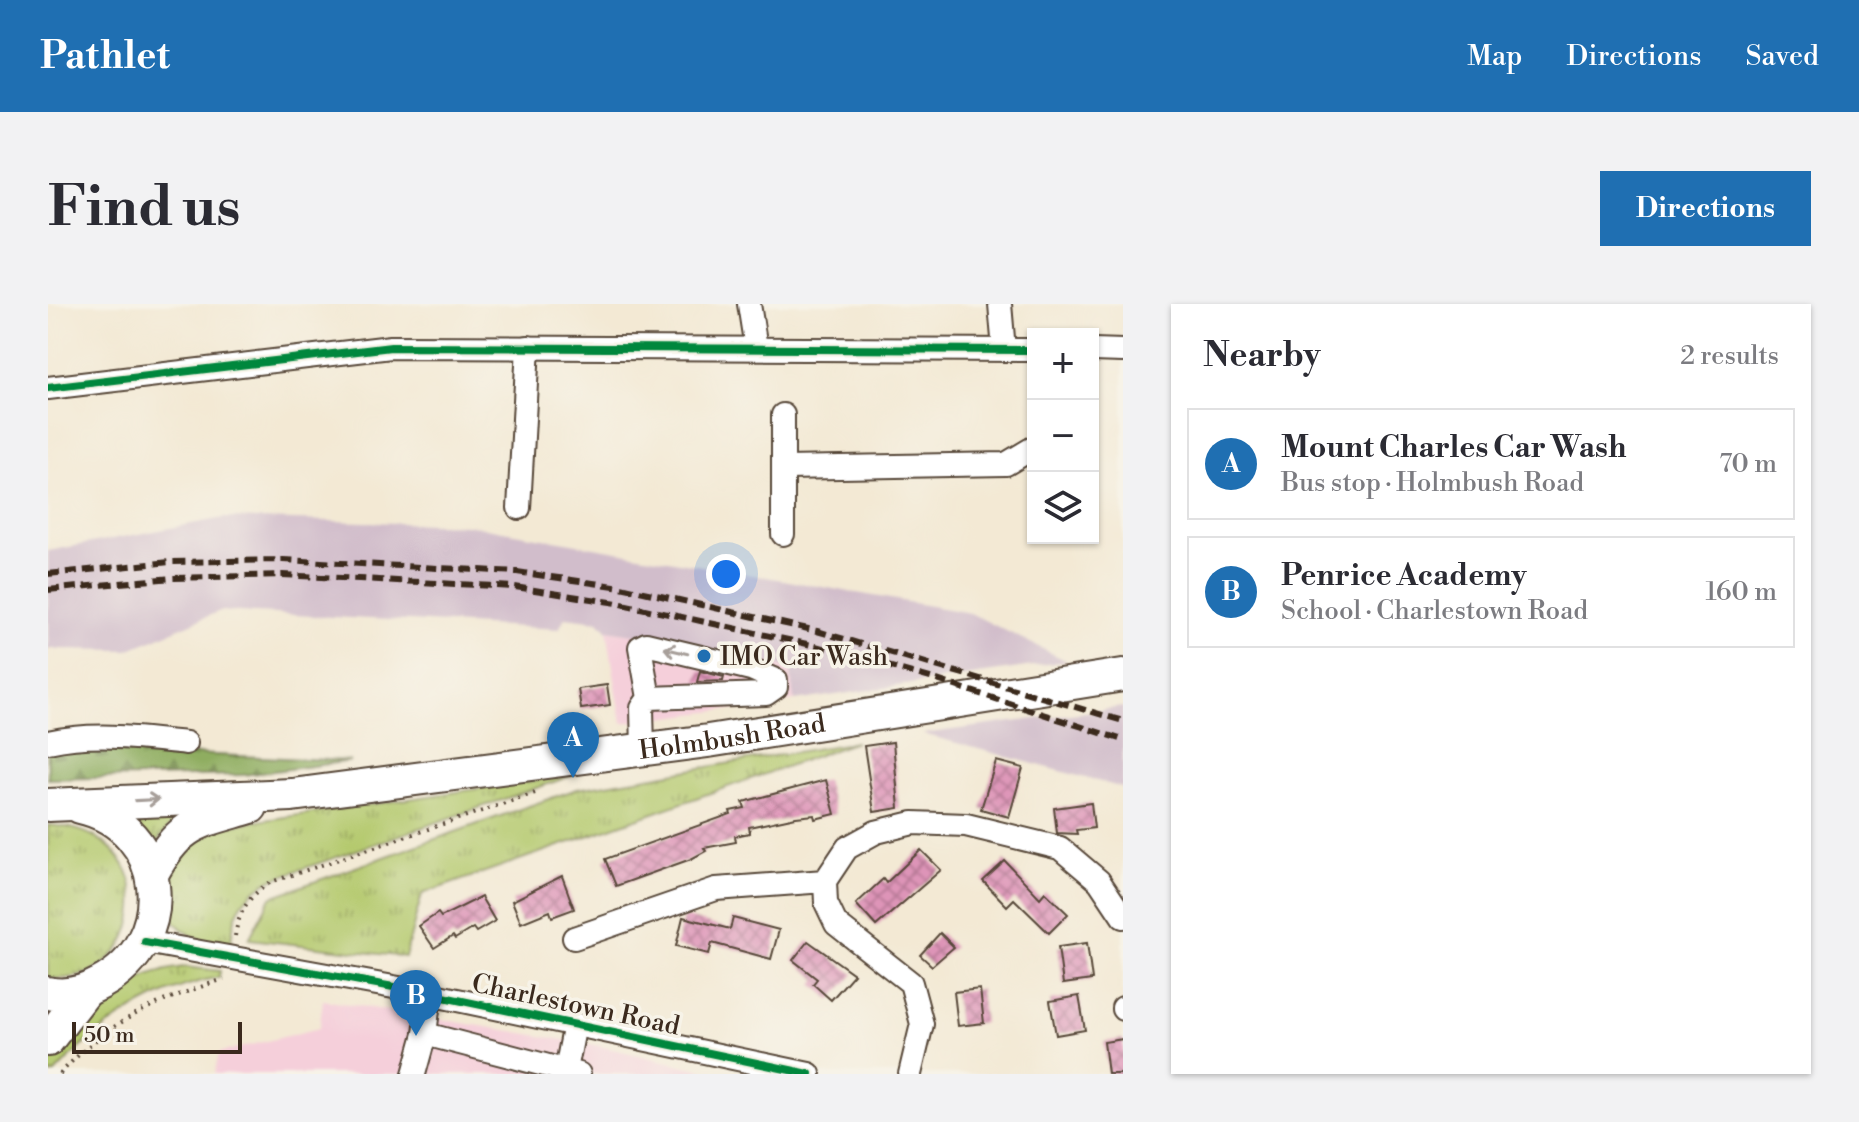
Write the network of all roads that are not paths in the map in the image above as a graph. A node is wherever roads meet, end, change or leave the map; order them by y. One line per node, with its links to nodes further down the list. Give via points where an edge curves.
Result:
1 (749, 304): 4 (street)
2 (1000, 304): 5 (street)
3 (528, 347): 4 (street); 9 (street, via 391,347); 13 (street)
4 (756, 348): 5 (street)
5 (1004, 350): 6 (street)
6 (1027, 350)
7 (1099, 350): 8 (street)
8 (1123, 351)
9 (48, 388)
10 (783, 415): 12 (street)
11 (1027, 452): 12 (street, via 1006,464)
12 (785, 468): 14 (street)
13 (519, 508)
14 (783, 534)
15 (1123, 675): 19 (highway, Holmbush Road)
16 (649, 698): 16 (street, one-way to 16, via 766,694 776,687 776,680 646,644 639,651); 19 (street, via 642,708)
17 (48, 742): 18 (street, via 118,736)
18 (186, 743)
19 (643, 750): 20 (highway, Holmbush Road)
20 (292, 795): 21 (highway, one-way to 20); 22 (highway, via 192,824 169,843)
21 (58, 805): 22 (highway, via 92,810 119,824 139,847)
22 (152, 874): 26 (highway, via 154,909)
23 (825, 881): 24 (street, via 847,848 876,832 913,823 966,825 1060,848 1099,881); 25 (street, via 716,889); 36 (street, via 826,903 836,924 911,983 922,1024)
24 (1123, 917)
25 (574, 938)
26 (145, 942): 27 (highway, via 121,973); 29 (street, Charlestown Road)
27 (86, 991): 28 (highway); 32 (highway)
28 (48, 993)
29 (430, 994): 30 (street, Charlestown Road); 31 (street)
30 (575, 1024): 33 (street); 35 (street, Charlestown Road)
31 (425, 1034): 33 (street); 34 (street)
32 (48, 1040)
33 (572, 1072)
34 (414, 1074)
35 (809, 1074)
36 (910, 1074)

